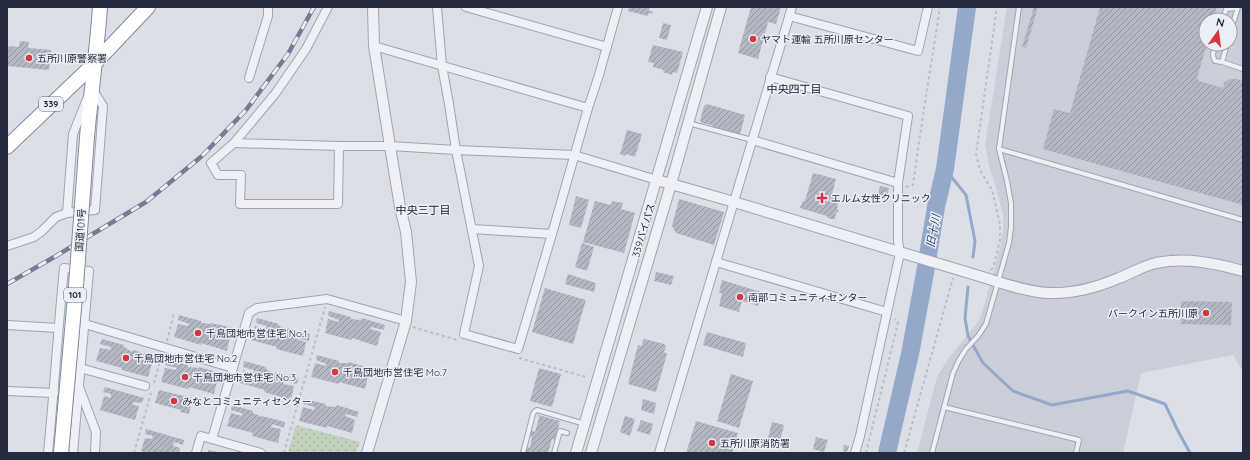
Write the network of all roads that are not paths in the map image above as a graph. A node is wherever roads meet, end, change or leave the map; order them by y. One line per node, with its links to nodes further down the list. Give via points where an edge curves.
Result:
1 (100, 7): 21 (highway, 国道101号 / 101)
2 (148, 7): 21 (highway, 339)
3 (268, 7): 25 (street, via 268,16)
4 (328, 7): 31 (street, via 306,49 275,94)
5 (373, 7): 17 (street)
6 (437, 7): 23 (street)
7 (466, 7): 18 (street)
8 (618, 7): 18 (street)
9 (708, 7): 14 (street); 38 (street, 339バイパス)
10 (792, 7): 16 (street)
11 (928, 7): 16 (street, via 918,51)
12 (1020, 7): 35 (lane)
13 (1237, 8): 15 (lane, via 1226,9)
14 (720, 9): 29 (street)
15 (1225, 12)
16 (789, 16): 26 (street)
17 (374, 46): 23 (street); 33 (street)
18 (607, 47): 28 (street)
19 (1214, 52): 22 (lane, via 1215,61)
20 (1225, 52): 22 (lane)
21 (96, 62): 27 (highway, 国道101号 / 101); 34 (highway, 339)
22 (1222, 62): 24 (lane)
23 (442, 66): 28 (street); 36 (street)
24 (1243, 69)
25 (249, 78)
26 (770, 78): 30 (street); 40 (street, via 908,116)
27 (91, 87): 42 (street, via 73,134); 42 (street, via 103,106 94,210); 67 (highway, 国道101号 / 101, bridge)
28 (588, 108): 37 (street)
29 (688, 123): 30 (lane); 39 (street)
30 (752, 140): 40 (street); 41 (street)
31 (234, 143): 32 (street); 32 (street, via 211,163 218,175 241,175 240,204 338,204)
32 (339, 146): 33 (street)
33 (390, 146): 36 (street); 52 (street, via 409,253 411,282)
34 (7, 147)
35 (999, 149): 43 (lane); 50 (lane, via 1011,203 1011,227 1009,243)
36 (456, 150): 37 (street); 44 (street)
37 (574, 155): 38 (street); 45 (street)
38 (657, 180): 39 (street); 63 (street, 339バイパス)
39 (671, 184): 41 (street); 76 (street)
40 (900, 186): 47 (street, via 898,241)
41 (734, 202): 47 (street); 48 (street)
42 (67, 213): 46 (street, via 56,217 34,237)
43 (1243, 220)
44 (472, 229): 45 (street); 45 (street, via 479,266 464,334 518,348)
45 (552, 234)
46 (7, 246)
47 (903, 254): 50 (street); 51 (street)
48 (716, 262): 51 (street); 77 (street)
49 (1243, 271): 50 (street, via 1188,260 1173,261 1136,270 1094,288 1048,293 1024,289)
50 (992, 277): 62 (lane, via 986,324 952,372)
51 (887, 312): 78 (street)
52 (406, 322): 57 (street, via 327,299 257,308 249,313); 72 (street)
53 (85, 324): 55 (street, via 89,271 64,268); 56 (street); 57 (street)
54 (7, 325): 55 (street)
55 (58, 328): 61 (street)
56 (80, 368): 58 (street); 59 (street)
57 (234, 368): 65 (street)
58 (78, 384): 68 (street); 69 (street, via 96,432)
59 (150, 387)
60 (7, 391): 61 (street)
61 (54, 393): 66 (street)
62 (944, 407): 79 (lane); 80 (lane, via 1079,440)
63 (585, 424): 73 (lane, via 537,410 533,414); 75 (street, 339バイパス)
64 (567, 433): 74 (lane, via 560,431)
65 (212, 439): 70 (street, via 201,436); 71 (street)
66 (48, 453)
67 (61, 453)
68 (73, 453)
69 (95, 453)
70 (196, 453)
71 (260, 453)
72 (366, 453)
73 (523, 453)
74 (554, 453)
75 (576, 453)
76 (591, 453)
77 (659, 453)
78 (855, 453)
79 (932, 453)
80 (1076, 453)

